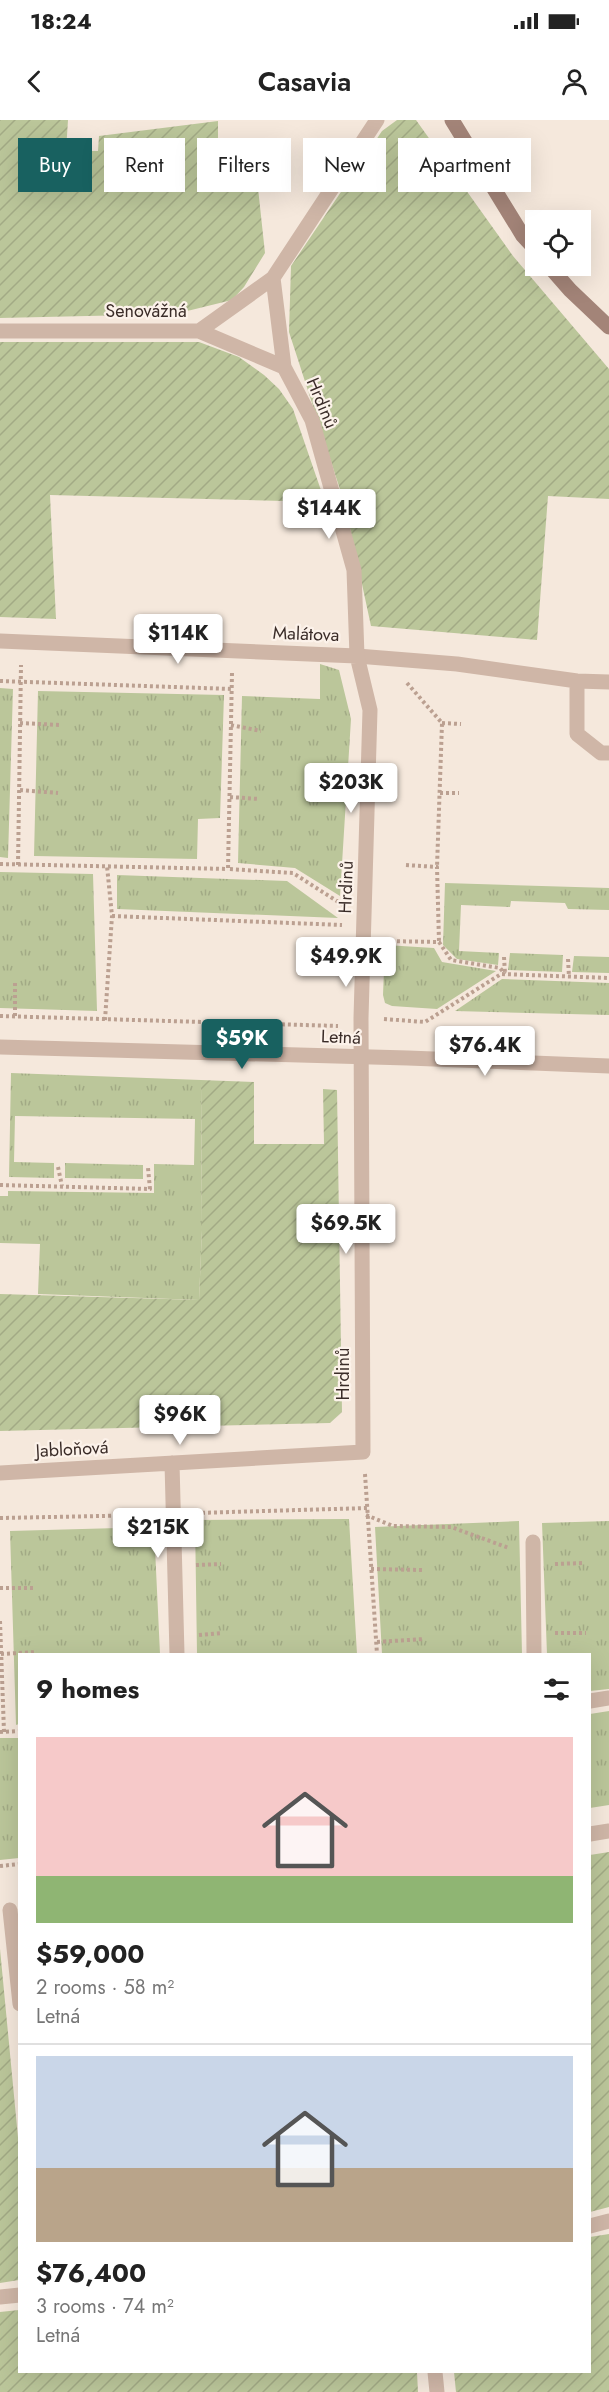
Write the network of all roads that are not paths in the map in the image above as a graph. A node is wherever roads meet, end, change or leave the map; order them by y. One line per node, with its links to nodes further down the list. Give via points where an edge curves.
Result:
1 (377, 120): 5 (street)
2 (452, 120): 3 (main road)
3 (525, 238)
4 (559, 276): 6 (main road)
5 (273, 278): 8 (street); 9 (street, Hrdinů)
6 (609, 327)
7 (0, 331): 8 (street, Senovážná)
8 (199, 331): 9 (street, Senovážná)
9 (284, 367): 11 (street, Hrdinů, via 312,420 354,570)
10 (0, 641): 11 (street, Malátova)
11 (357, 656): 12 (street, Malátova, via 457,664); 16 (street, Hrdinů, via 370,710)
12 (577, 681): 13 (street, Malátova); 14 (street, via 577,734 601,753)
13 (609, 682)
14 (609, 753)
15 (0, 1047): 16 (street, Letná)
16 (362, 1058): 17 (street, Letná); 18 (street, Hrdinů)
17 (609, 1066)
18 (363, 1452): 19 (street, Jabloňová)
19 (172, 1463): 20 (street, Jabloňová); 22 (street)
20 (0, 1473)
21 (533, 1550): 23 (street)
22 (177, 1653)
23 (534, 1653)
24 (609, 1698): 25 (street)
25 (591, 1701)
26 (609, 1831): 27 (street)
27 (591, 1834)
28 (10, 1910): 29 (street)
29 (18, 1985)
30 (609, 2221): 31 (street)
31 (591, 2226)
32 (18, 2295): 33 (street)
33 (0, 2297)
34 (435, 2373): 35 (street)
35 (436, 2392)

